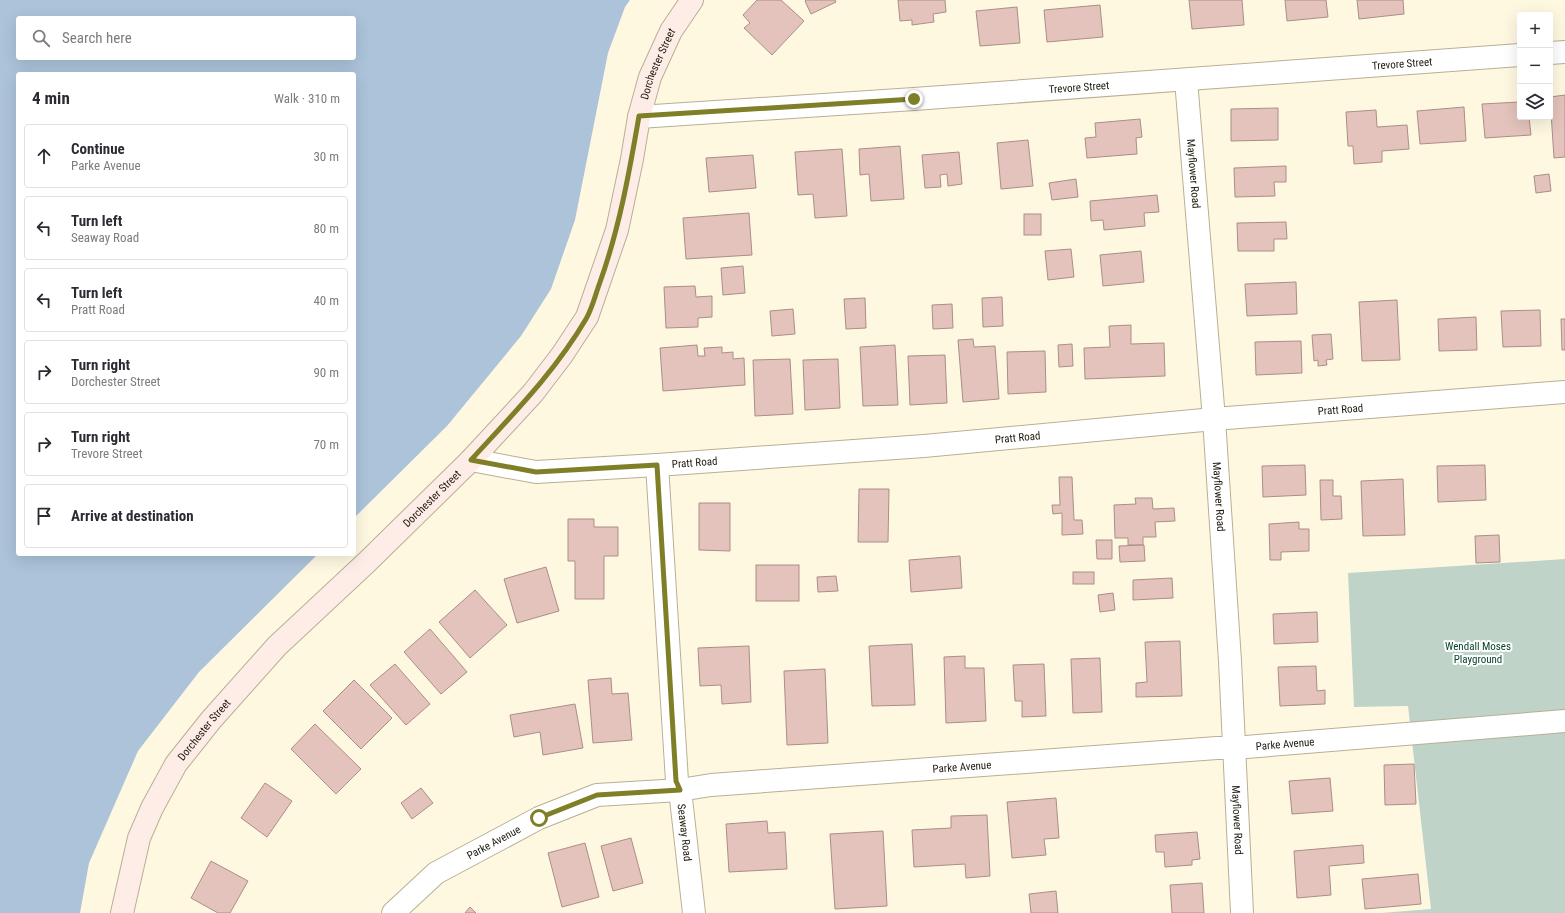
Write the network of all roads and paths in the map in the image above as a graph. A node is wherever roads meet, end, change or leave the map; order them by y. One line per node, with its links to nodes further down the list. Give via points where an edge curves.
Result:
1 (692, 0): 6 (street, Dorchester Street, via 671,31 650,77)
2 (1565, 52): 3 (street)
3 (1553, 53)
4 (1517, 55): 5 (street, Trevore Street)
5 (1186, 80): 6 (street, Trevore Street); 8 (street, Mayflower Road)
6 (639, 116): 9 (street, Dorchester Street, via 617,230 587,317 533,393)
7 (1565, 392): 8 (street, Pratt Road)
8 (1214, 419): 10 (street, Pratt Road, via 924,446); 12 (street, Mayflower Road)
9 (471, 460): 10 (street, Pratt Road, via 536,472); 14 (street, Dorchester Street, via 278,646 211,720 176,764 139,838)
10 (657, 465): 13 (street, Seaway Road, via 676,781)
11 (1565, 721): 12 (street, Parke Avenue)
12 (1234, 748): 13 (street, Parke Avenue, via 727,784); 17 (street, Mayflower Road)
13 (680, 790): 15 (street, Parke Avenue, via 597,795 539,818 436,873); 16 (street, Seaway Road)
14 (122, 913)
15 (393, 913)
16 (694, 913)
17 (1242, 913)

